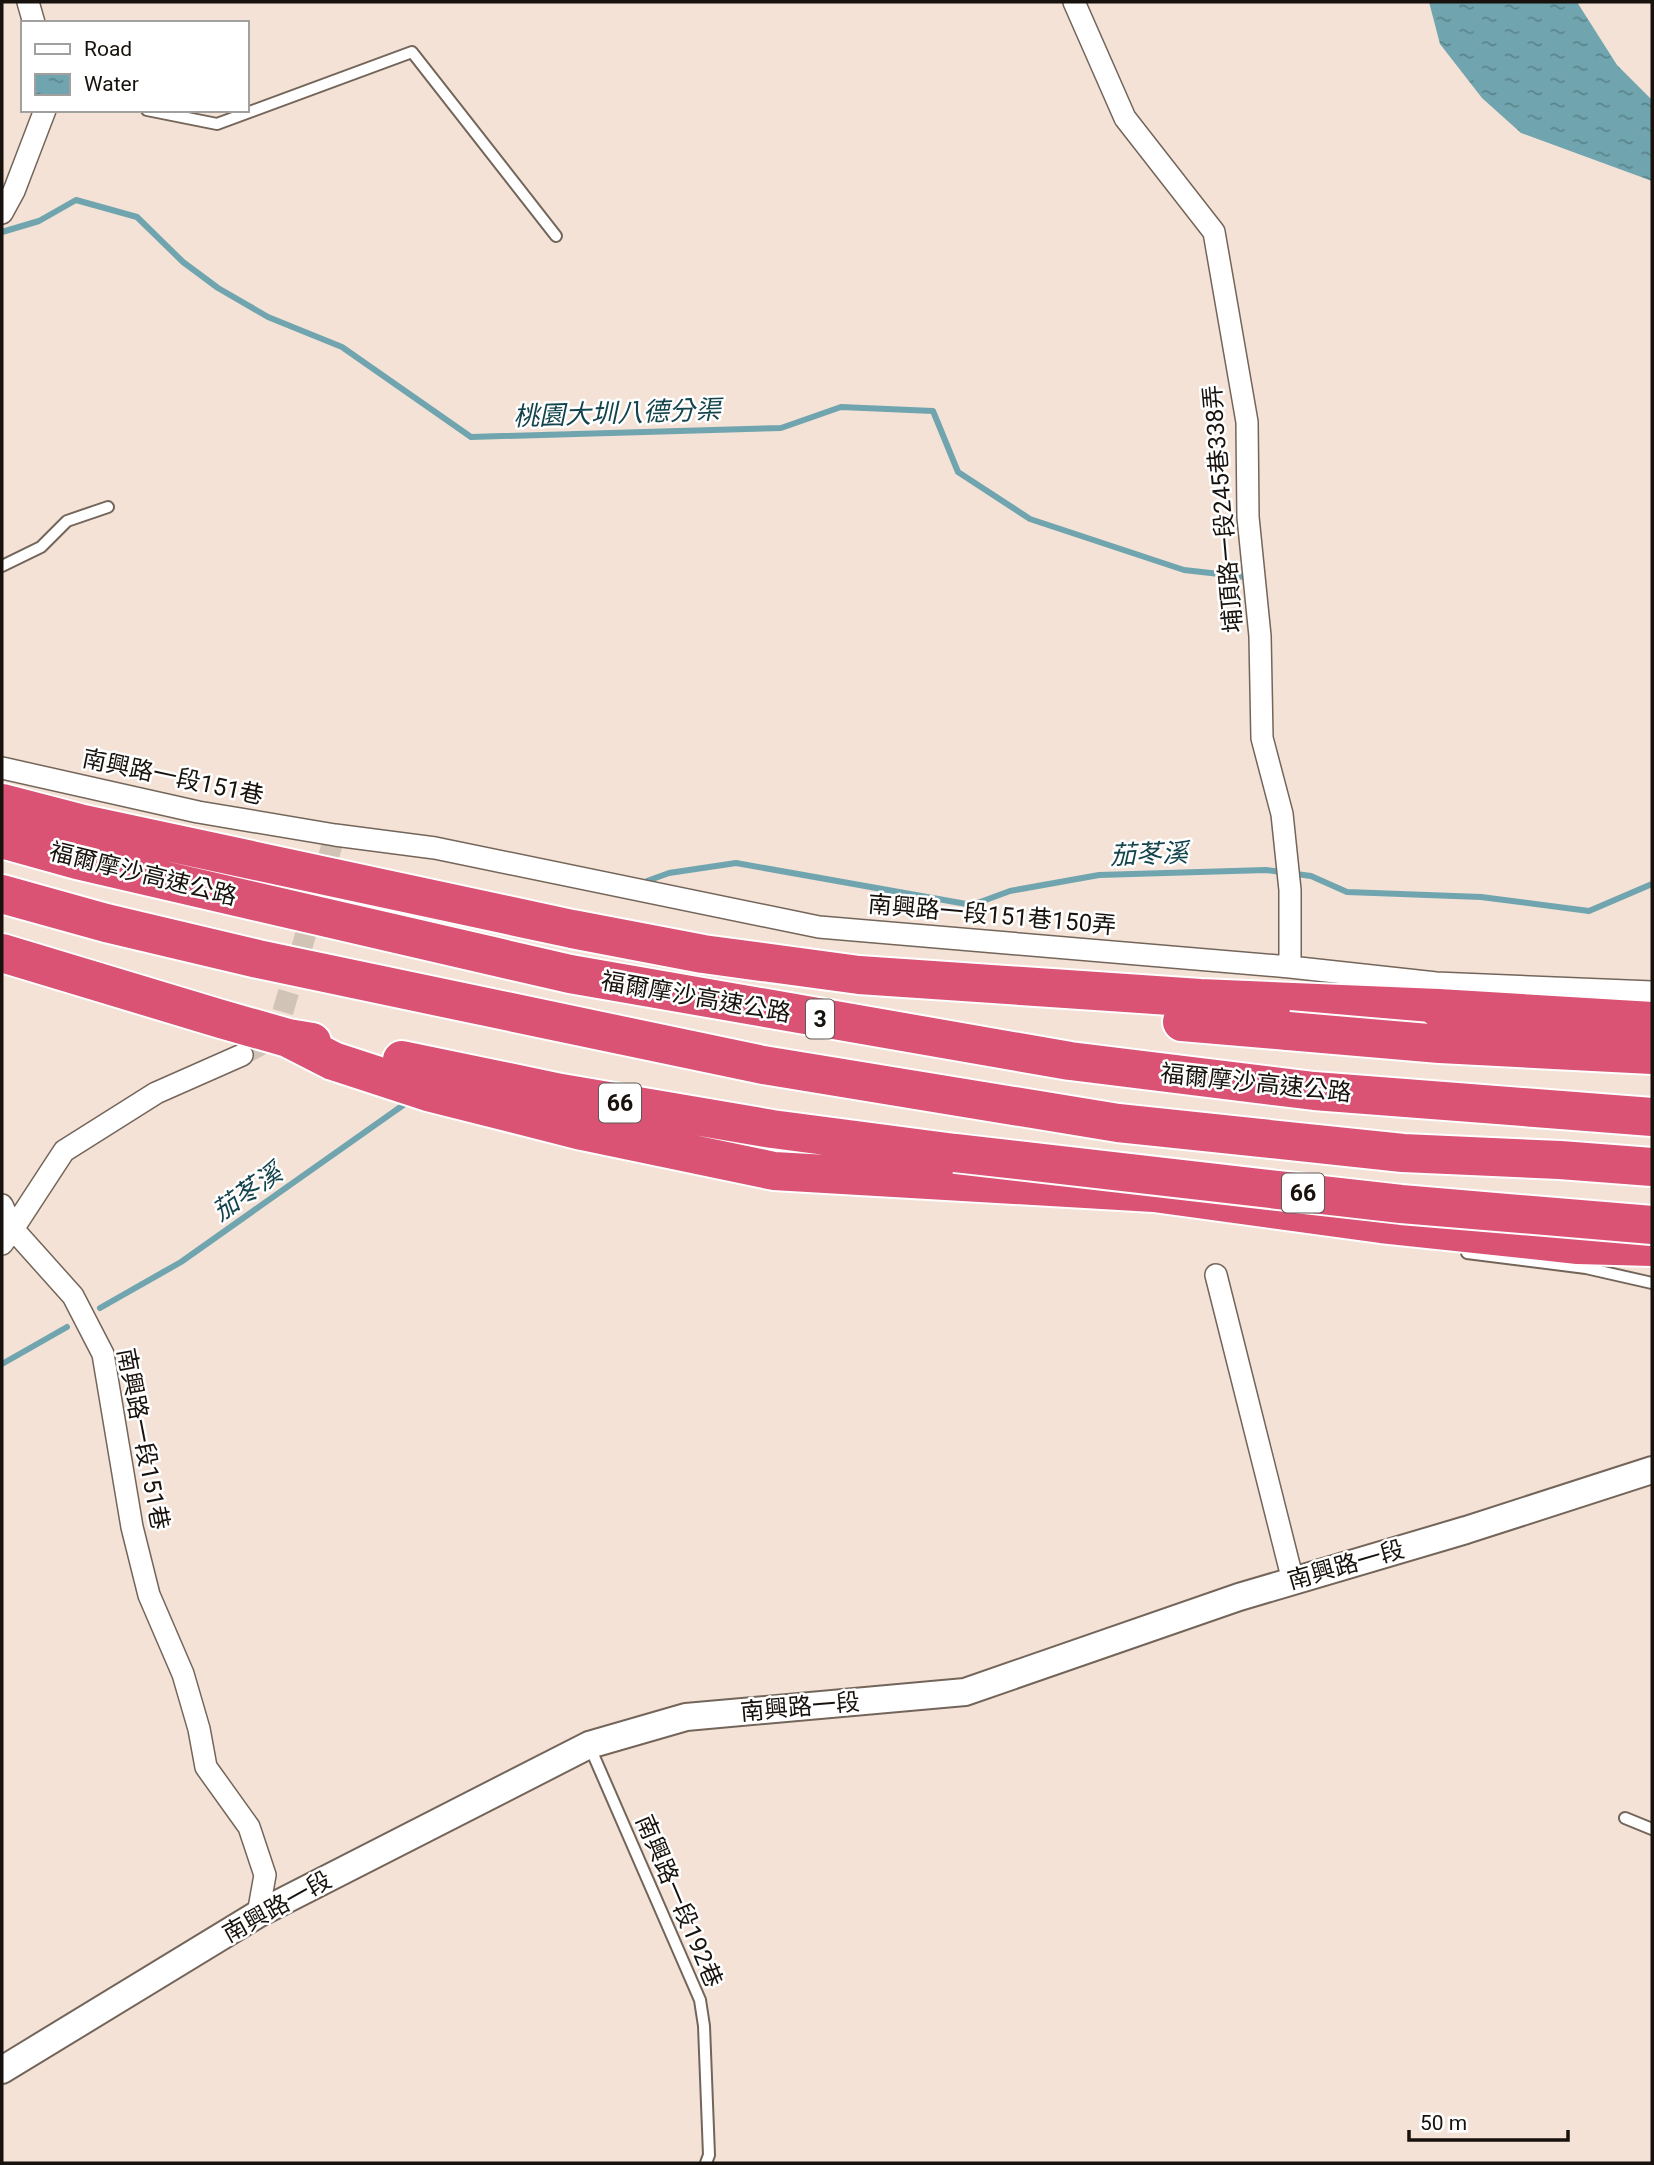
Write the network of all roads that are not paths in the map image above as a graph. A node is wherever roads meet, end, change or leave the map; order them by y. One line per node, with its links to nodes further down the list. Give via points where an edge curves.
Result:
1 (28, 2): 3 (street)
2 (1074, 2): 16 (street, 埔頂路一段245巷338弄, via 1125,118 1214,232 1247,422 1248,517 1260,636 1262,737 1282,814 1290,890)
3 (33, 21)
4 (44, 112): 6 (street)
5 (156, 112): 7 (lane, via 217,124 412,52)
6 (2, 213)
7 (556, 236)
8 (108, 506): 9 (lane, via 66,522 41,547)
9 (2, 566)
10 (2, 768): 12 (street, 南興路一段151巷, via 198,812)
11 (2, 803): 17 (highway, via 572,929 703,954)
12 (335, 835): 16 (street, 南興路一段151巷150弄, via 435,848 819,927)
13 (2, 839): 23 (highway, 福爾摩沙高速公路 / 3, via 570,974 824,1020 1070,1061 1301,1089)
14 (2, 894): 24 (highway, 福爾摩沙高速公路 / 3, via 258,959 762,1065 1118,1123 1403,1153)
15 (2, 953): 20 (highway)
16 (1290, 967): 18 (street, 南興路一段151巷150弄, via 1436,983)
17 (859, 975): 19 (highway, bridge); 22 (highway, bridge, via 1041,1006 1288,1031)
18 (1652, 992)
19 (1652, 1021)
20 (288, 1038): 26 (highway, 66, bridge, via 561,1093 772,1129 1401,1204); 28 (highway, via 332,1061 428,1092 582,1131 774,1171 1154,1194)
21 (242, 1055): 27 (street, via 156,1093 64,1151)
22 (1652, 1055)
23 (1652, 1117)
24 (1652, 1167)
25 (2, 1205): 27 (street, 南興路一段151巷)
26 (1652, 1225)
27 (7, 1236): 39 (street, 南興路一段151巷, via 73,1296 103,1354 132,1527 149,1595 183,1674 206,1767 249,1827 265,1875)
28 (1578, 1245): 29 (highway); 31 (highway)
29 (1652, 1247)
30 (1467, 1252): 33 (lane, via 1586,1268)
31 (1652, 1258)
32 (1216, 1275): 35 (street)
33 (1652, 1283)
34 (1652, 1470): 35 (street, 南興路一段)
35 (1293, 1581): 36 (street, 南興路一段, via 965,1692 686,1717)
36 (589, 1745): 39 (street, 南興路一段); 41 (lane, 南興路一段192巷, via 700,2000)
37 (1625, 1818): 38 (lane)
38 (1652, 1829)
39 (258, 1914): 40 (street, 南興路一段)
40 (2, 2070)
41 (706, 2163)

